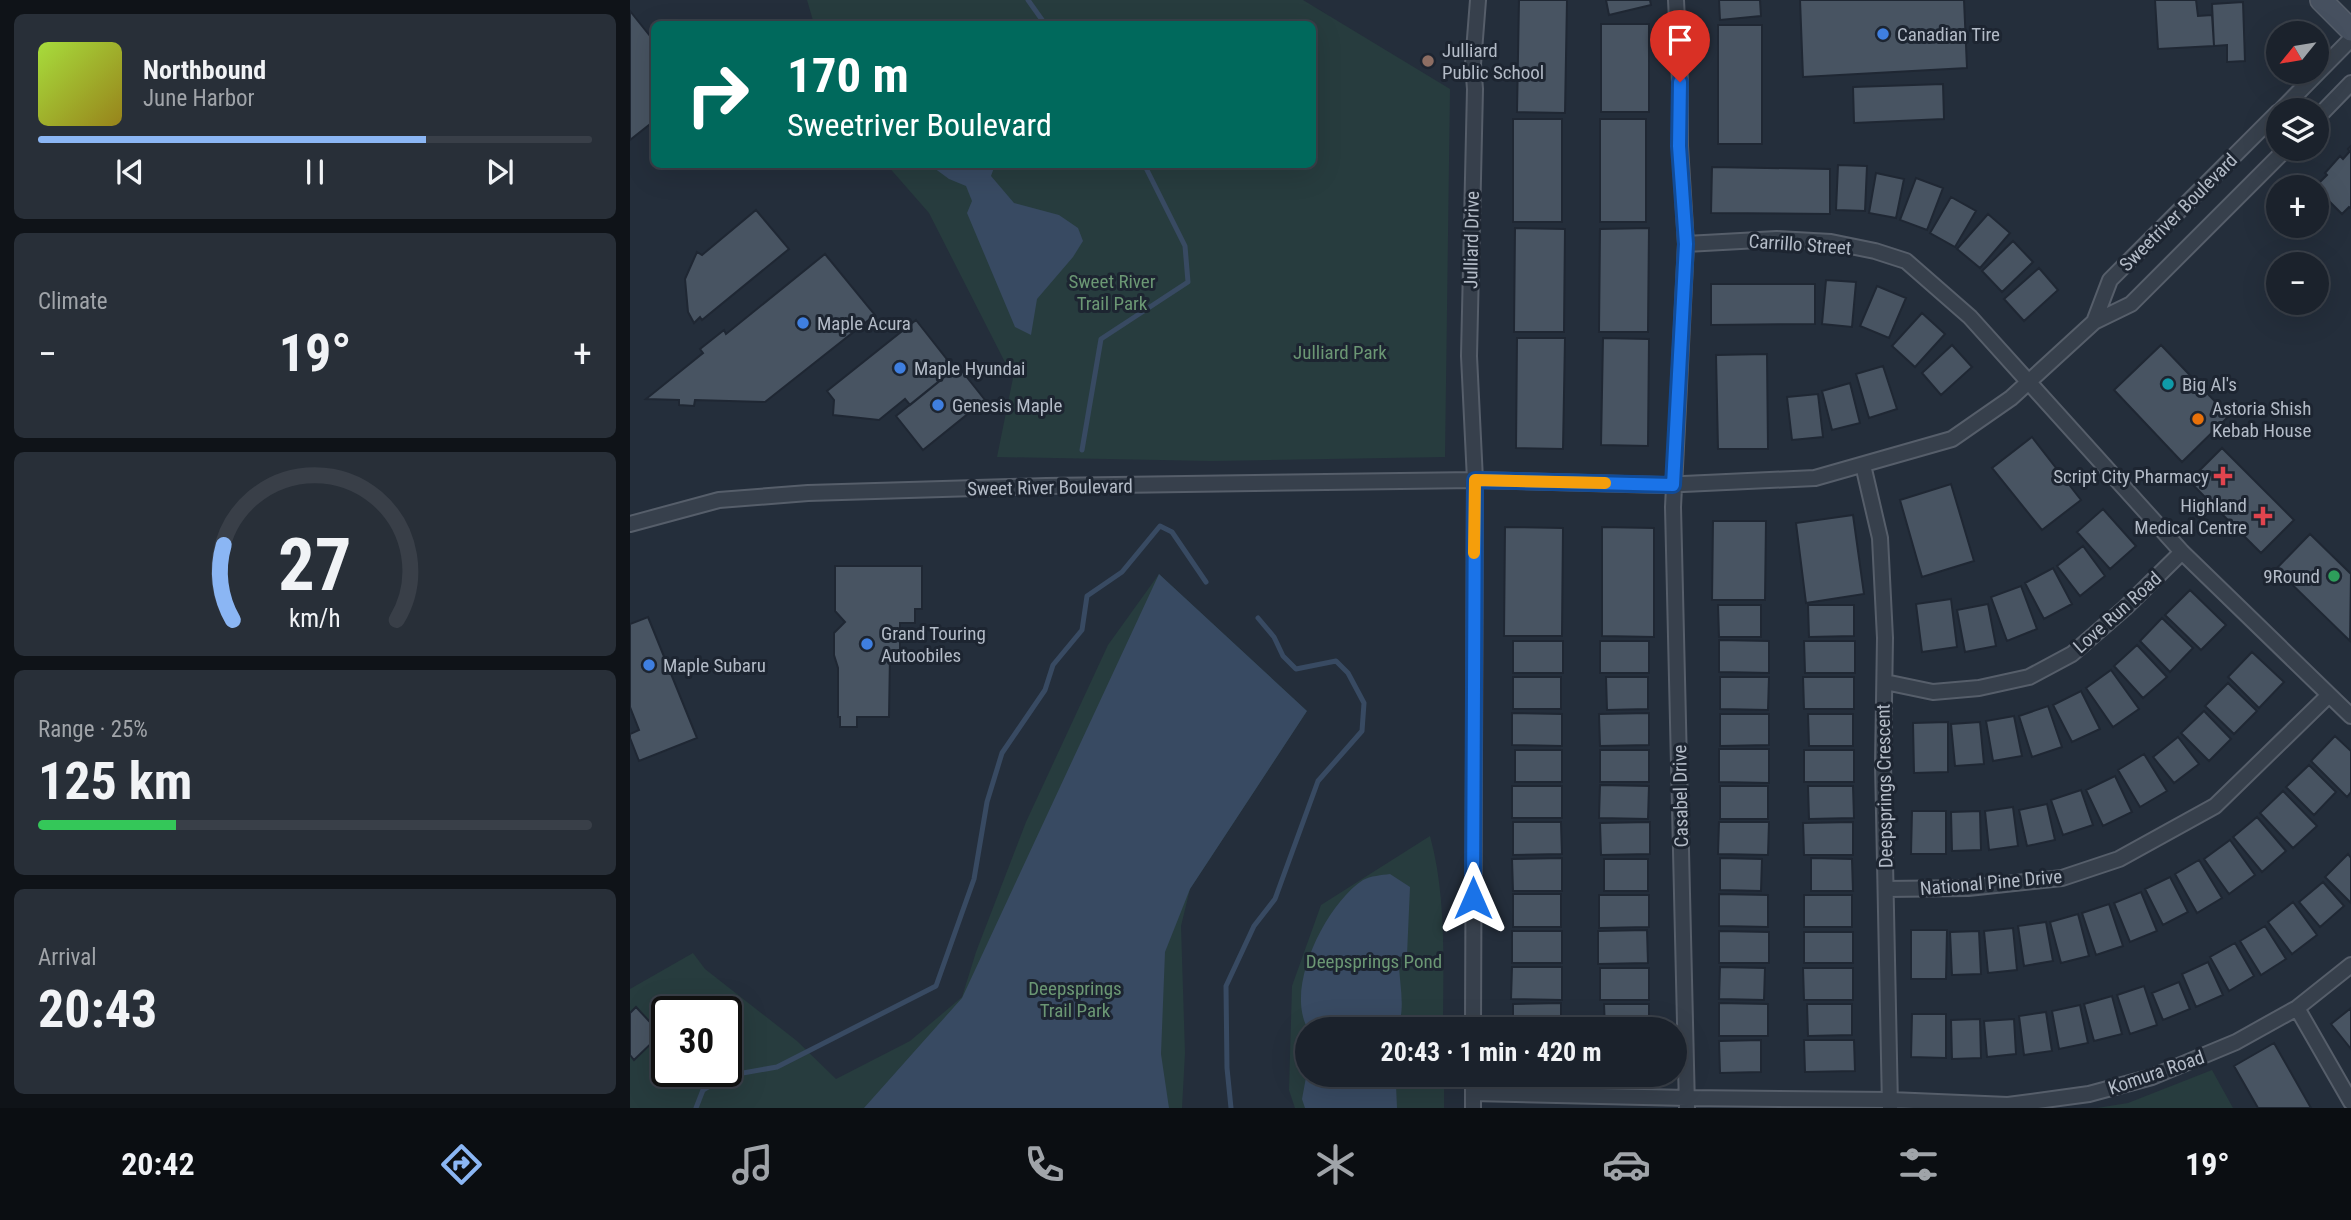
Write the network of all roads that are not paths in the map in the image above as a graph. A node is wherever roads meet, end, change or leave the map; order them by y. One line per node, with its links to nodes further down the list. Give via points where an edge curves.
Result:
1 (1478, 0): 15 (street, Julliard Drive, via 1469,356)
2 (1676, 0): 11 (street, Casabel Drive)
3 (2321, 0): 4 (main road)
4 (2351, 30)
5 (2351, 39): 7 (street, Sweetriver Boulevard)
6 (2351, 83): 8 (street)
7 (2293, 98)
8 (2329, 106)
9 (2266, 125): 12 (street, Sweetriver Boulevard, via 2110,280)
10 (2274, 161): 12 (street, Sweetriver Boulevard, via 2131,304)
11 (1686, 244): 13 (street, Carrillo Street, via 1777,239 1831,242 1906,261 1970,317); 16 (street, Casabel Drive)
12 (2094, 322): 13 (street, Sweetriver Boulevard)
13 (2030, 382): 14 (street, Sweetriver Boulevard, via 1952,439); 18 (street)
14 (1863, 465): 16 (street, Sweetriver Boulevard, via 1815,478); 19 (street, Deepsprings Crescent, via 1880,538)
15 (1475, 480): 16 (street, Sweetriver Boulevard); 17 (street, Sweet River Boulevard, via 808,494 719,500); 25 (street)
16 (1673, 485): 29 (street, Casabel Drive)
17 (631, 522)
18 (2182, 552): 19 (street, Love Run Road, via 2072,654 2029,677 1934,692); 20 (street)
19 (1885, 682): 22 (street, Deepsprings Crescent)
20 (2329, 695): 21 (street); 22 (street, National Pine Drive, via 2215,806 2119,859 2062,878 1968,888)
21 (2351, 716)
22 (1886, 889): 30 (street, Deepsprings Crescent)
23 (2351, 965): 24 (street, Komura Road)
24 (2297, 1008): 28 (street); 30 (street, Komura Road, via 2181,1066 2089,1094 2008,1105)
25 (1473, 1017)
26 (1473, 1087): 27 (street)
27 (1473, 1093): 29 (street, Komura Road); 31 (street)
28 (2351, 1102)
29 (1687, 1103): 30 (street, Komura Road)
30 (1891, 1104)
31 (1473, 1108)

